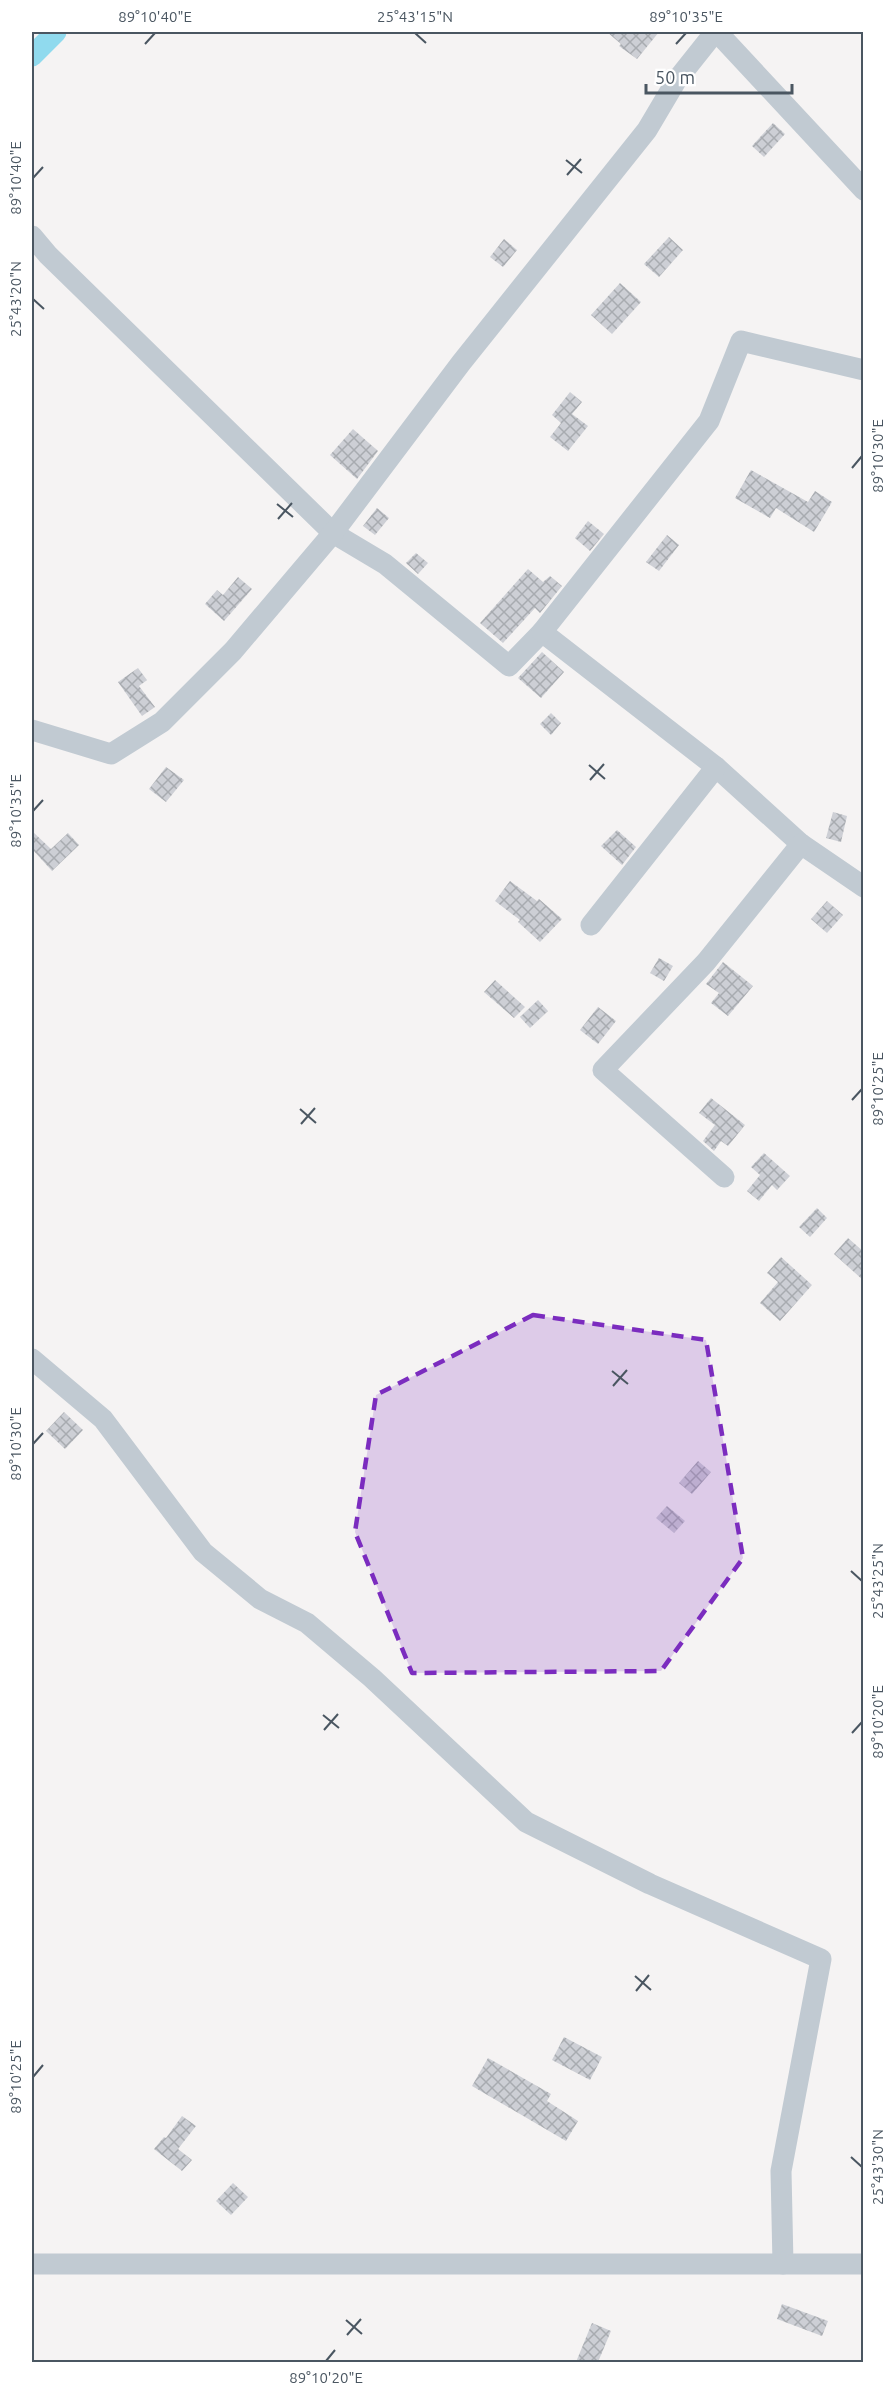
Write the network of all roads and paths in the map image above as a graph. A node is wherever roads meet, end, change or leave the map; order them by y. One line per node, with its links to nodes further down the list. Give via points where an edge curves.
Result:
1 (716, 32): 2 (street); 5 (street, via 676,81 647,130 461,363)
2 (864, 190)
3 (32, 236): 5 (street)
4 (864, 370): 6 (street, via 741,341 709,421)
5 (333, 533): 6 (street, via 385,564 509,666); 7 (street, via 233,651 162,722 111,754)
6 (542, 632): 8 (street)
7 (32, 730)
8 (716, 767): 9 (street); 11 (street)
9 (801, 844): 10 (street); 12 (street, via 706,962 603,1070)
10 (864, 887)
11 (591, 925)
12 (724, 1178)
13 (32, 1359): 15 (street, via 103,1419 203,1552 260,1599 307,1623 372,1678 526,1822 650,1884 821,1959 781,2171)
14 (32, 2264): 15 (street)
15 (783, 2264): 16 (street)
16 (864, 2264)

